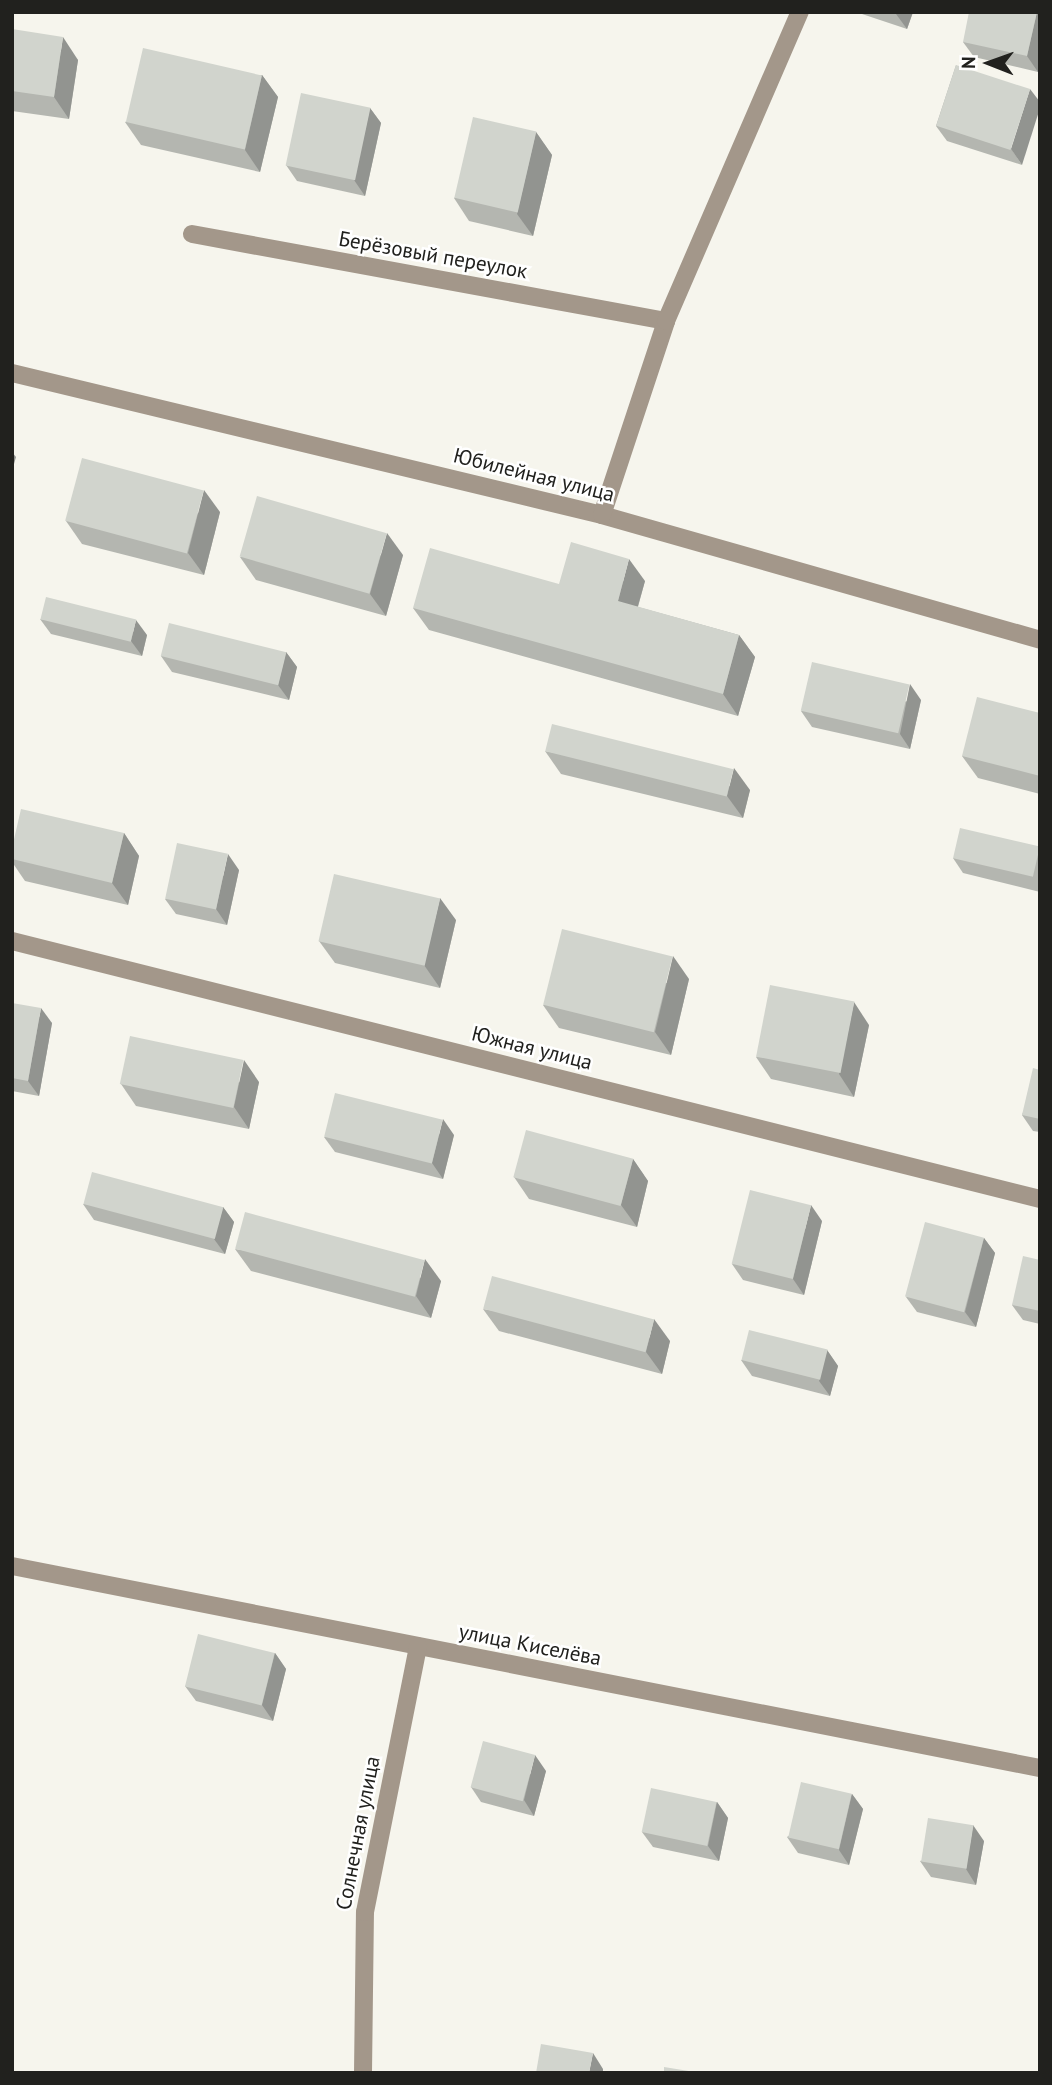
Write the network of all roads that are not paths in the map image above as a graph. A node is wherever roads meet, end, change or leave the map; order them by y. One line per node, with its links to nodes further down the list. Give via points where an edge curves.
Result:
1 (800, 12): 3 (street)
2 (192, 234): 3 (street, Берёзовый переулок)
3 (666, 321): 5 (street)
4 (12, 373): 5 (street, Юбилейная улица)
5 (601, 515): 6 (street, Юбилейная улица)
6 (1040, 640)
7 (12, 941): 8 (street, Южная улица)
8 (1040, 1199)
9 (12, 1566): 10 (street, улица Киселёва)
10 (418, 1646): 11 (street, улица Киселёва); 12 (street, Солнечная улица, via 365,1912)
11 (1040, 1768)
12 (363, 2073)

